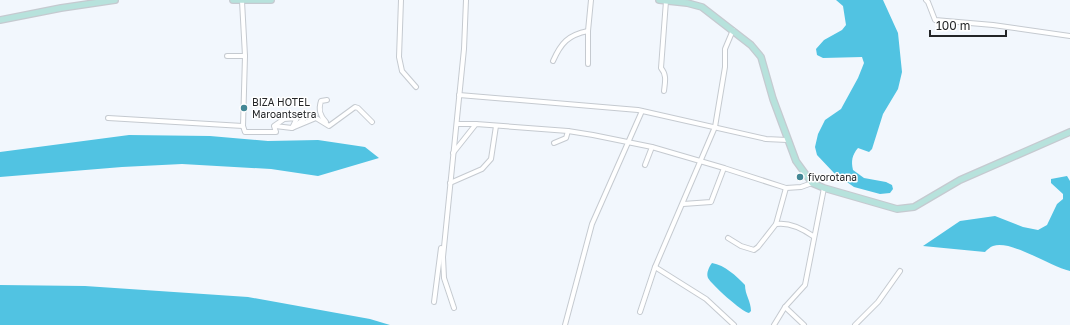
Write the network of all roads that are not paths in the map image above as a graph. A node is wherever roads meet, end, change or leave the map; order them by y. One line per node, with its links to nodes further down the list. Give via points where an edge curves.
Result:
1 (115, 0): 11 (main road)
2 (233, 0): 9 (main road)
3 (271, 0): 9 (main road)
4 (401, 0): 19 (street, via 399,57 402,72)
5 (466, 0): 21 (street)
6 (591, 0): 13 (street)
7 (659, 0): 10 (main road)
8 (926, 0): 14 (street, via 935,20)
9 (242, 1): 16 (street)
10 (666, 1): 12 (main road, via 687,3 702,8); 20 (street, via 660,68 665,72)
11 (0, 20)
12 (732, 30): 33 (street, via 725,49 725,67); 37 (main road, via 761,57)
13 (588, 31): 17 (street, via 564,40); 18 (street)
14 (1070, 36)
15 (227, 56): 16 (street)
16 (245, 56): 29 (street)
17 (553, 61)
18 (588, 64)
19 (416, 87)
20 (664, 91)
21 (459, 96): 23 (street); 27 (street)
22 (327, 100): 31 (street, via 322,101 319,106 320,117)
23 (642, 111): 33 (street); 38 (street)
24 (308, 116): 34 (street)
25 (108, 118): 29 (street)
26 (372, 122): 31 (street, via 354,107)
27 (457, 124): 28 (street); 41 (street)
28 (476, 124): 32 (street); 41 (street)
29 (243, 126): 30 (street, via 245,132 276,132)
30 (274, 126): 34 (street); 34 (street, via 284,118 297,118)
31 (329, 126): 34 (street, via 316,118)
32 (496, 126): 35 (street); 45 (street, via 491,159 482,169)
33 (714, 127): 37 (street, via 766,139); 42 (street)
34 (292, 128)
35 (568, 131): 38 (street); 39 (street, via 566,138)
36 (1070, 132): 48 (main road, via 960,180 914,206 897,209)
37 (787, 140): 46 (main road, via 796,161)
38 (628, 141): 40 (street); 60 (street, via 592,224)
39 (554, 143)
40 (652, 147): 42 (street); 43 (street)
41 (453, 153): 45 (street)
42 (700, 161): 44 (street); 49 (street)
43 (645, 165)
44 (724, 168): 47 (street); 49 (street, via 712,202)
45 (450, 183): 51 (street)
46 (812, 184): 47 (street); 48 (main road)
47 (786, 188): 50 (street)
48 (824, 188): 52 (street)
49 (683, 204): 54 (street)
50 (776, 224): 52 (street, via 799,228); 53 (street, via 754,250)
51 (446, 232): 56 (street, via 439,256); 58 (street, via 442,257 444,278)
52 (813, 236): 57 (street, via 804,285)
53 (728, 238)
54 (655, 267): 59 (street); 61 (street, via 706,299)
55 (900, 271): 64 (street, via 878,302)
56 (434, 302)
57 (785, 307): 62 (street); 63 (street)
58 (454, 308)
59 (640, 312)
60 (565, 325)
61 (734, 325)
62 (774, 325)
63 (804, 325)
64 (855, 325)

